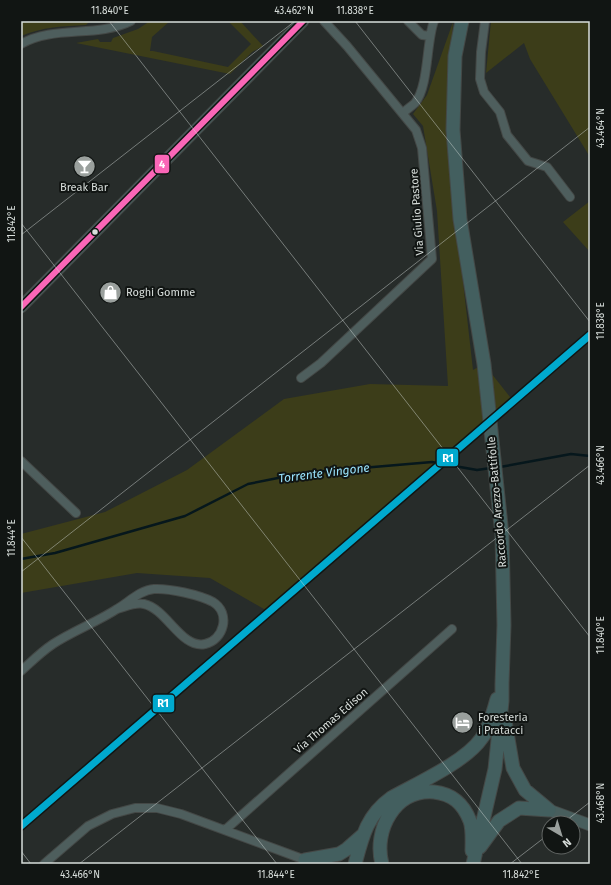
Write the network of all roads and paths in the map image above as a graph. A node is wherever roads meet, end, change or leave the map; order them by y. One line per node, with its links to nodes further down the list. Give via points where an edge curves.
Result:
1 (131, 21): 8 (street)
2 (302, 21): 13 (main road)
3 (324, 21): 11 (street, Via Giulio Pastore)
4 (408, 21): 9 (street, via 422,35)
5 (434, 21): 9 (street)
6 (462, 21): 20 (main road, Raccordo Arezzo-Battifolle, via 455,56 453,130 460,219 484,364 502,535)
7 (485, 21): 12 (street, via 480,79 484,92 500,112 507,135 528,161 547,167)
8 (108, 25): 10 (street, via 37,37)
9 (430, 36): 11 (street, via 421,92 415,103)
10 (21, 44)
11 (403, 113): 14 (street, Via Giulio Pastore, via 416,130 422,148 432,259 321,363)
12 (570, 197)
13 (21, 307)
14 (301, 378)
15 (21, 461): 16 (street)
16 (76, 513)
17 (117, 609): 17 (street, via 144,604 160,613 184,638 193,643 204,644 212,641 220,635 224,626 220,610 215,603 175,590 153,589); 19 (street, via 54,644)
18 (452, 629): 25 (street, Via Thomas Edison)
19 (21, 671)
20 (502, 684): 21 (main road, Raccordo Arezzo-Battifolle); 26 (main road, via 488,726 474,748 382,805)
21 (502, 701): 23 (main road, via 513,768 525,790); 27 (main road, Raccordo Arezzo-Battifolle, via 495,769)
22 (400, 802): 30 (main road, via 378,821); 31 (main road, via 388,817 382,831 379,847); 32 (main road, via 421,792 443,793 454,798 462,805 471,822)
23 (549, 810): 24 (main road); 27 (main road, via 519,808 499,821)
24 (590, 825)
25 (225, 830): 28 (street); 29 (street, via 182,814 157,808 135,808 112,814 88,826)
26 (363, 835): 28 (main road, via 340,854); 30 (main road)
27 (477, 851): 32 (main road, Raccordo Arezzo-Battifolle)
28 (310, 863)
29 (44, 864)
30 (355, 864)
31 (382, 864)
32 (473, 864)

